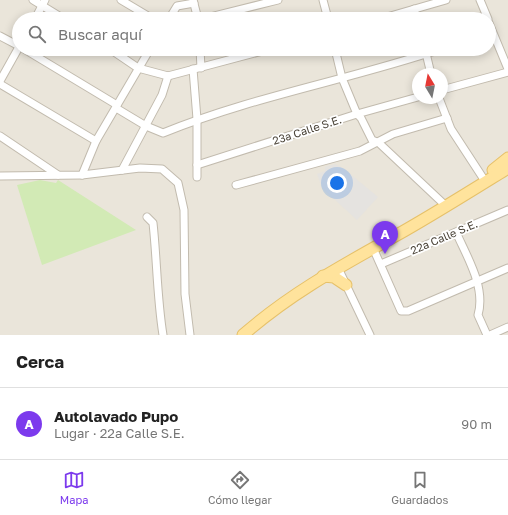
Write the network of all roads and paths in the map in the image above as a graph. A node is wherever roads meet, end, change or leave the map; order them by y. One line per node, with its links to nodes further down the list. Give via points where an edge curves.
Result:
1 (33, 0): 8 (street)
2 (121, 0): 12 (street)
3 (278, 0): 15 (street)
4 (323, 0): 16 (street)
5 (446, 0): 9 (street)
6 (480, 0): 19 (street)
7 (193, 1): 13 (street, via 177,6); 14 (street)
8 (44, 3): 10 (street); 11 (street)
9 (414, 9): 17 (street); 18 (street)
10 (39, 12)
11 (55, 12)
12 (141, 12)
13 (173, 12)
14 (196, 12)
15 (230, 12)
16 (326, 12)
17 (404, 12)
18 (415, 12)
19 (485, 12)
20 (0, 36): 21 (street)
21 (12, 42)
22 (496, 43): 36 (street)
23 (13, 56): 39 (street)
24 (35, 56): 44 (street)
25 (120, 56): 32 (street)
26 (146, 56): 32 (street)
27 (200, 56): 33 (street)
28 (245, 56): 33 (street)
29 (337, 56): 38 (street)
30 (412, 56): 38 (street)
31 (426, 56): 34 (street)
32 (138, 68): 37 (street); 44 (street)
33 (201, 68): 35 (street)
34 (429, 68)
35 (193, 69): 37 (street); 47 (street)
36 (508, 70): 41 (street)
37 (168, 76): 48 (street, via 162,95)
38 (342, 78): 45 (street); 47 (street, via 234,106)
39 (0, 80)
40 (0, 84): 50 (street)
41 (448, 88)
42 (412, 99): 45 (street, 23a Calle S.E.)
43 (441, 104): 46 (street)
44 (116, 107): 48 (street); 50 (street)
45 (357, 114): 51 (street, via 372,140); 53 (street, 23a Calle S.E.)
46 (447, 118): 51 (street); 60 (street)
47 (197, 119): 48 (street, via 163,133); 53 (street)
48 (146, 126): 55 (street)
49 (0, 136): 56 (street)
50 (96, 141): 57 (street)
51 (376, 142): 61 (street, via 360,151); 62 (street)
52 (508, 158): 60 (main road)
53 (197, 165): 59 (street)
54 (508, 168): 62 (main road)
55 (122, 170): 57 (street); 75 (street, via 162,169 178,182 184,210 185,294)
56 (59, 175): 57 (street); 58 (street)
57 (82, 175)
58 (0, 176)
59 (197, 177)
60 (483, 178): 62 (main road)
61 (236, 185)
62 (450, 204): 66 (main road)
63 (508, 210): 65 (street, 22a Calle S.E.)
64 (147, 217): 74 (street, via 153,223 158,272 158,305)
65 (456, 232): 67 (street, 22a Calle S.E.); 71 (street)
66 (373, 248): 67 (street); 68 (main road)
67 (381, 264): 71 (street, via 401,311 408,311)
68 (338, 268): 70 (main road); 72 (street)
69 (508, 268): 71 (street)
70 (322, 276): 72 (main road, via 334,277); 76 (main road)
71 (477, 280): 78 (street, via 480,306 478,315)
72 (346, 285): 77 (street)
73 (508, 327): 79 (street)
74 (163, 335)
75 (190, 335)
76 (243, 335)
77 (370, 335)
78 (487, 335)
79 (490, 335)

